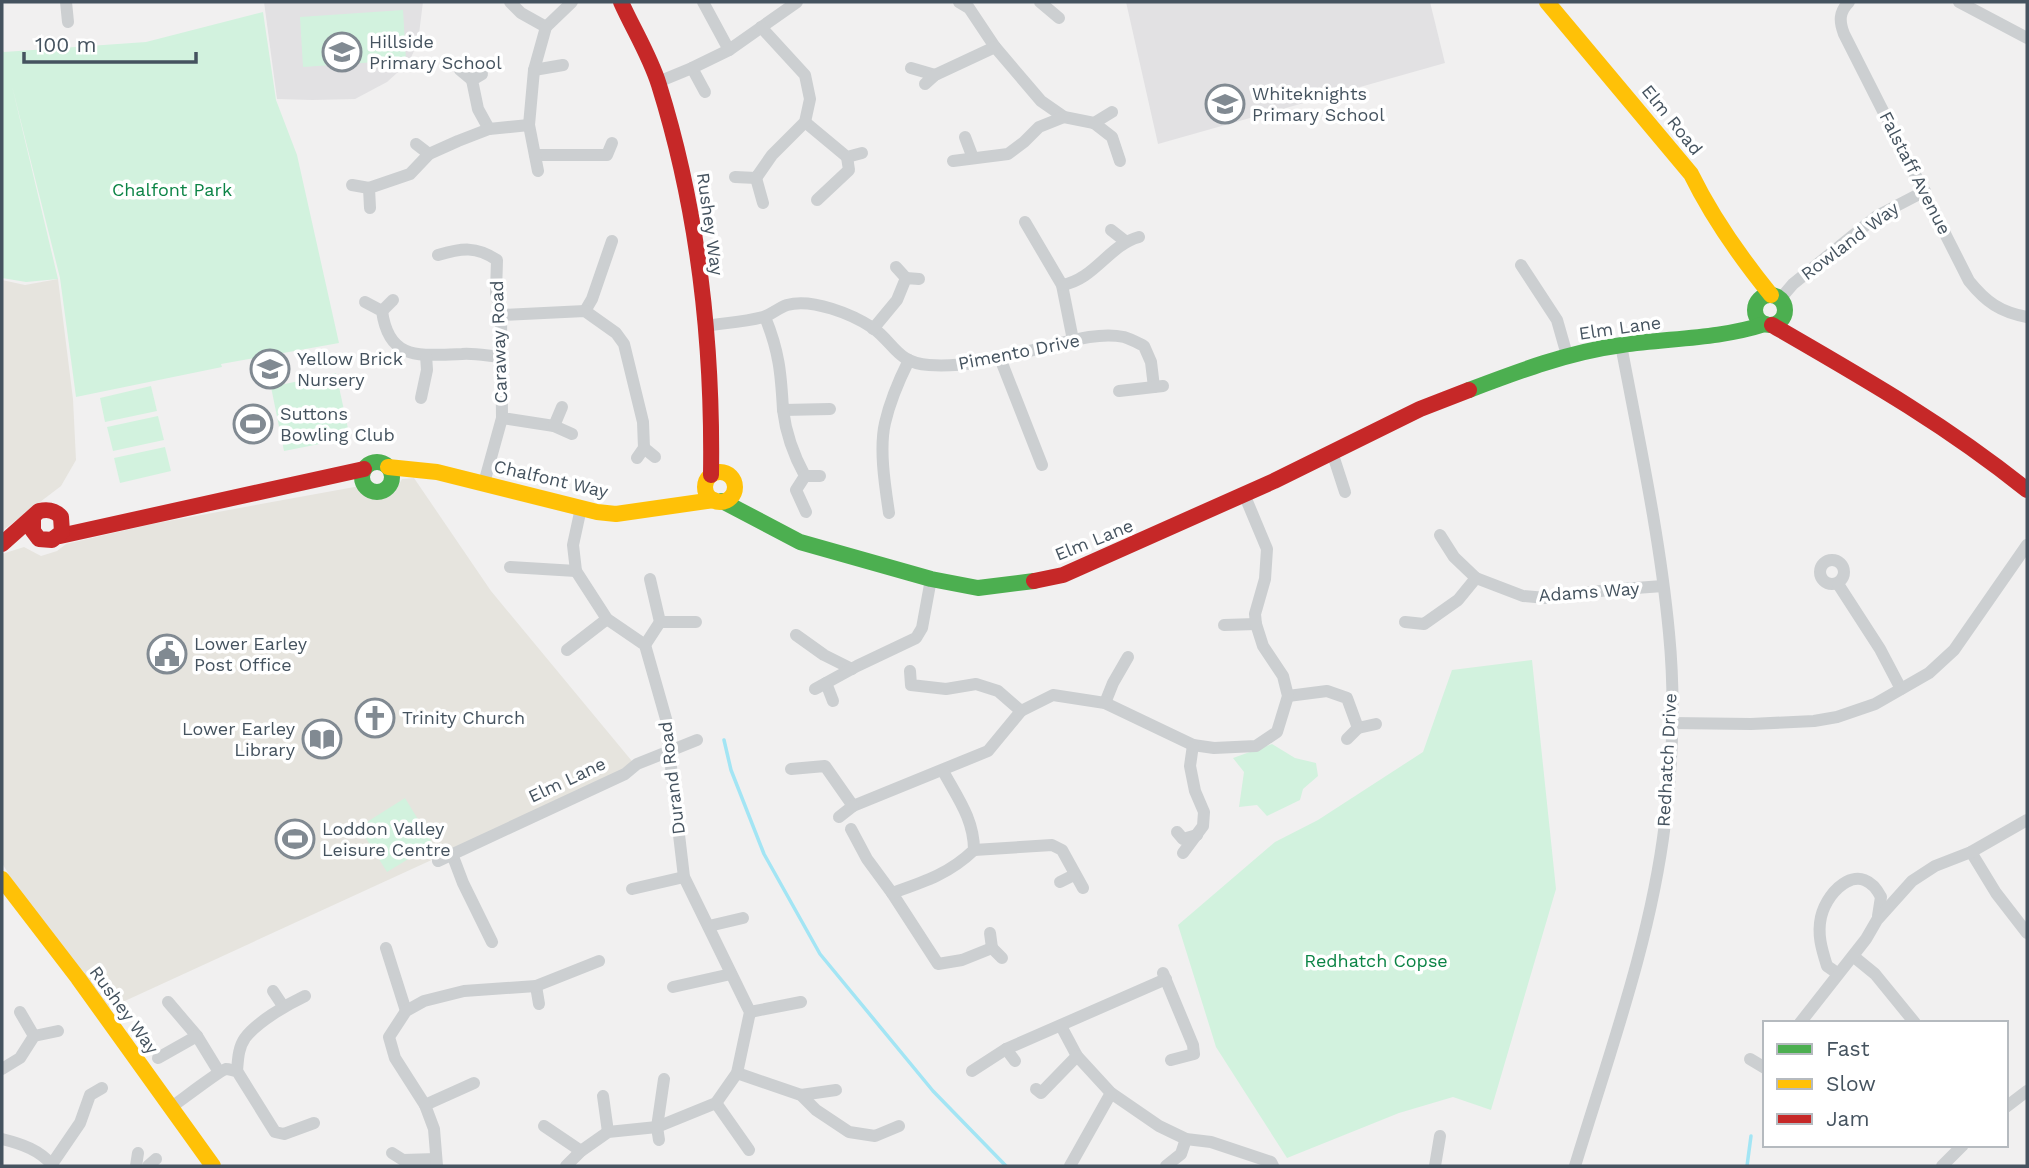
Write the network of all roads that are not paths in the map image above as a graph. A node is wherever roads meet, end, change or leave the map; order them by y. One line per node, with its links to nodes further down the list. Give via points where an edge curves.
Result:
1 (66, 2): 13 (street)
2 (510, 2): 14 (street)
3 (572, 2): 14 (street)
4 (621, 2): 24 (street, Rushey Way)
5 (703, 2): 18 (street)
6 (797, 2): 15 (street)
7 (1849, 2): 47 (street, Falstaff Avenue, via 1840,21 1844,34)
8 (1959, 2): 16 (street)
9 (1048, 3): 12 (street)
10 (967, 4): 17 (street)
11 (1553, 4): 62 (street, Elm Road, via 1691,174 1753,273)
12 (1059, 18)
13 (68, 22)
14 (546, 27): 23 (street)
15 (761, 27): 18 (street); 28 (street, via 805,75 810,99)
16 (2027, 38)
17 (995, 47): 21 (street, via 930,79); 27 (street, via 1041,101)
18 (729, 50): 20 (street)
19 (563, 65): 23 (street)
20 (692, 68): 24 (street); 25 (street)
21 (911, 68)
22 (460, 70): 31 (street, via 477,77 478,108)
23 (534, 70): 30 (street)
24 (658, 82): 68 (street, Rushey Way, via 690,195)
25 (705, 92)
26 (1112, 111): 29 (street)
27 (1064, 117): 29 (street); 39 (street, via 1039,127 1007,154)
28 (805, 122): 38 (street); 44 (street)
29 (1094, 123): 41 (street, via 1112,137)
30 (529, 125): 31 (street); 37 (street)
31 (489, 129): 35 (street)
32 (965, 137): 39 (street)
33 (415, 144): 35 (street)
34 (862, 152): 38 (street)
35 (429, 154): 46 (street, via 410,174)
36 (611, 154): 37 (street)
37 (535, 155): 42 (street)
38 (848, 157): 48 (street, via 849,170)
39 (973, 158): 40 (street)
40 (953, 161)
41 (1120, 162)
42 (538, 171)
43 (735, 177): 44 (street)
44 (756, 178): 49 (street)
45 (352, 185): 46 (street)
46 (369, 188): 50 (street)
47 (1925, 191): 62 (street, Rowland Way, via 1877,216 1793,284); 67 (street, Falstaff Avenue, via 1969,281 1983,299 1997,309)
48 (817, 200)
49 (763, 203)
50 (370, 208)
51 (1025, 222): 59 (street)
52 (1111, 230): 54 (street)
53 (1139, 237): 54 (street)
54 (1125, 241): 59 (street, via 1102,264)
55 (612, 242): 64 (street)
56 (438, 255): 65 (street, Caraway Road, via 464,248 497,260)
57 (1521, 265): 73 (street, via 1557,320)
58 (896, 267): 69 (street, via 913,279)
59 (1062, 285): 70 (street)
60 (393, 300): 63 (street)
61 (365, 302): 63 (street)
62 (1769, 310): 71 (street, Elm Lane, via 1737,333); 96 (street, Elm Road, via 1804,341 1977,449)
63 (382, 311): 72 (street, via 394,345 404,352)
64 (585, 311): 65 (street); 86 (street, via 624,344 643,422 641,453)
65 (501, 315): 74 (street, Caraway Road)
66 (765, 317): 68 (street); 69 (street, via 786,305 811,304 838,311); 81 (street, via 781,366)
67 (2027, 317)
68 (705, 326): 92 (street, Rushey Way)
69 (873, 329): 76 (street)
70 (1073, 340): 75 (street, Pimento Drive); 77 (street, Pimento Drive, via 1125,337 1144,346 1158,386)
71 (1621, 345): 73 (street, Elm Lane); 118 (street, Redhatch Drive)
72 (426, 355): 74 (street); 78 (street)
73 (1567, 355): 85 (street, Elm Lane, via 1420,409)
74 (501, 357): 82 (street, Caraway Road)
75 (1000, 358): 76 (street, Pimento Drive, via 955,365); 87 (street)
76 (909, 360): 103 (street, via 884,426)
77 (1119, 391)
78 (421, 398)
79 (562, 407): 83 (street)
80 (830, 409): 81 (street)
81 (783, 410): 90 (street, via 792,453)
82 (502, 418): 83 (street); 94 (street, Caraway Road)
83 (554, 425): 84 (street)
84 (572, 434)
85 (1332, 452): 97 (street); 98 (street, Elm Lane)
86 (655, 457)
87 (1042, 465)
88 (365, 469): 89 (street, via 376,462); 93 (street); 95 (street)
89 (390, 474): 94 (street, Chalfont Way, via 424,469); 95 (street, via 387,487 380,491)
90 (805, 476): 91 (street); 102 (street, via 796,490)
91 (821, 476)
92 (715, 478): 99 (street, via 707,494); 99 (street, via 733,480); 100 (street, Chalfont Way)
93 (324, 479): 95 (street); 106 (street)
94 (484, 483): 101 (street, Chalfont Way)
95 (366, 486)
96 (2027, 490)
97 (1345, 492)
98 (1244, 494): 116 (street, Elm Lane, via 1062,575 978,587); 123 (street, via 1267,549)
99 (723, 498): 100 (street, Chalfont Way); 116 (street, via 800,542)
100 (670, 505): 101 (street, Chalfont Way, via 616,514)
101 (581, 508): 113 (street, via 573,545)
102 (806, 512)
103 (889, 513)
104 (33, 518): 105 (street, via 48,509); 109 (street, via 33,531); 111 (street)
105 (62, 518): 106 (street); 108 (street)
106 (97, 526): 108 (street)
107 (1440, 535): 114 (street, Adams Way)
108 (60, 536): 109 (street)
109 (39, 539): 111 (street)
110 (2027, 545): 131 (street, via 1954,650 1929,673)
111 (2, 546)
112 (510, 567): 113 (street)
113 (576, 572): 119 (street)
114 (1476, 578): 118 (street, Adams Way, via 1523,596 1546,598); 122 (street, via 1458,600 1424,624)
115 (650, 579): 120 (street)
116 (931, 579): 129 (street, via 916,638)
117 (1838, 584): 131 (street)
118 (1663, 586): 136 (street, Redhatch Drive, via 1670,634)
119 (607, 619): 126 (street); 127 (street)
120 (660, 622): 121 (street); 126 (street)
121 (696, 622)
122 (1405, 622)
123 (1256, 624): 124 (street); 132 (street, via 1263,646 1283,676)
124 (1224, 625)
125 (796, 635): 129 (street)
126 (645, 645): 142 (street, Durand Road, via 668,726)
127 (567, 650)
128 (1128, 657): 134 (street)
129 (852, 669): 133 (street, via 820,686)
130 (911, 671): 135 (street, via 907,689 976,684 998,691)
131 (1901, 689): 136 (street, via 1827,720)
132 (1288, 696): 138 (street, via 1327,691 1347,698); 141 (street, via 1277,732 1256,747)
133 (833, 701)
134 (1105, 703): 135 (street, via 1053,695); 141 (street)
135 (1021, 711): 144 (street, via 988,751)
136 (1671, 723): 240 (street, Redhatch Drive, via 1665,822 1654,892)
137 (1376, 724): 138 (street)
138 (1358, 728): 139 (street)
139 (1347, 738)
140 (697, 740): 142 (street, Elm Lane)
141 (1193, 745): 150 (street, via 1189,766 1204,812)
142 (669, 750): 154 (street, Elm Lane); 157 (street, Durand Road)
143 (791, 769): 145 (street, via 828,760)
144 (943, 771): 145 (street); 151 (street, via 968,815)
145 (853, 806): 146 (street)
146 (839, 817)
147 (2027, 820): 152 (street)
148 (851, 829): 162 (street)
149 (1177, 832): 150 (street, via 1183,839)
150 (1197, 835): 153 (street)
151 (974, 850): 156 (street, via 1052,845 1062,850); 162 (street, via 948,871)
152 (1971, 852): 164 (street, via 1912,881); 167 (street)
153 (1183, 853)
154 (452, 854): 155 (street, Elm Lane); 168 (street)
155 (438, 861)
156 (1074, 875): 159 (street); 160 (street)
157 (684, 877): 161 (street); 165 (street, Durand Road)
158 (2, 878): 217 (street, Rushey Way)
159 (1060, 882)
160 (1083, 888)
161 (632, 889)
162 (892, 893): 170 (street, via 938,964)
163 (743, 918): 165 (street)
164 (1877, 920): 171 (street); 174 (street, via 1881,897 1870,881 1848,881 1834,892 1819,934 1827,966)
165 (709, 926): 175 (street, Durand Road)
166 (990, 933): 170 (street)
167 (2027, 933)
168 (492, 942)
169 (386, 948): 184 (street)
170 (992, 948): 172 (street)
171 (1853, 956): 174 (street); 188 (street, via 1875,974)
172 (1002, 958)
173 (599, 961): 176 (street)
174 (1837, 973): 187 (street)
175 (731, 974): 177 (street); 186 (street, Durand Road)
176 (536, 986): 182 (street); 184 (street, via 464,991 424,1001)
177 (673, 987)
178 (273, 991): 183 (street)
179 (305, 996): 183 (street)
180 (168, 1002): 192 (street)
181 (801, 1002): 186 (street)
182 (539, 1004)
183 (283, 1006): 201 (street, via 245,1038)
184 (406, 1011): 215 (street, via 389,1037 396,1058)
185 (20, 1012): 191 (street)
186 (750, 1012): 204 (street)
187 (1801, 1021)
188 (1913, 1021)
189 (1061, 1026): 193 (street); 194 (street); 197 (street, via 1164,976 1194,1054 1190,1061)
190 (58, 1031): 191 (street)
191 (34, 1036): 200 (street, via 20,1058)
192 (197, 1036): 195 (street); 203 (street)
193 (1006, 1049): 198 (street); 202 (street)
194 (1077, 1056): 208 (street, via 1041,1093); 211 (street)
195 (158, 1058)
196 (1750, 1059): 199 (street)
197 (1171, 1060)
198 (1014, 1061)
199 (1763, 1067)
200 (2, 1069)
201 (237, 1071): 203 (street); 218 (street, via 275,1132 284,1134)
202 (972, 1071)
203 (219, 1072): 217 (street)
204 (737, 1073): 212 (street); 214 (street)
205 (90, 1079): 235 (street, via 96,1091)
206 (664, 1079): 221 (street)
207 (474, 1083): 215 (street)
208 (1036, 1089)
209 (835, 1090): 212 (street)
210 (2027, 1091): 216 (street)
211 (1111, 1093): 225 (street); 232 (street)
212 (801, 1095): 220 (street, via 849,1132 875,1136)
213 (603, 1096): 222 (street)
214 (716, 1103): 221 (street); 228 (street)
215 (425, 1105): 231 (street, via 434,1129)
216 (2008, 1105)
217 (170, 1108): 236 (street, Rushey Way)
218 (314, 1123)
219 (544, 1126): 229 (street)
220 (899, 1126)
221 (657, 1127): 222 (street); 226 (street)
222 (608, 1132): 229 (street)
223 (1440, 1136): 233 (street)
224 (2, 1139): 235 (street, via 22,1144)
225 (1186, 1139): 238 (street, via 1181,1154); 239 (street, via 1211,1142)
226 (659, 1140)
227 (1961, 1147): 241 (street)
228 (749, 1150)
229 (581, 1151): 237 (street)
230 (392, 1153): 231 (street, via 403,1160)
231 (437, 1162)
232 (1069, 1163)
233 (1436, 1163): 234 (street)
234 (1451, 1163)
235 (52, 1165)
236 (212, 1166)
237 (566, 1166)
238 (1166, 1166)
239 (1273, 1166)
240 (1575, 1166)
241 (1942, 1166)

